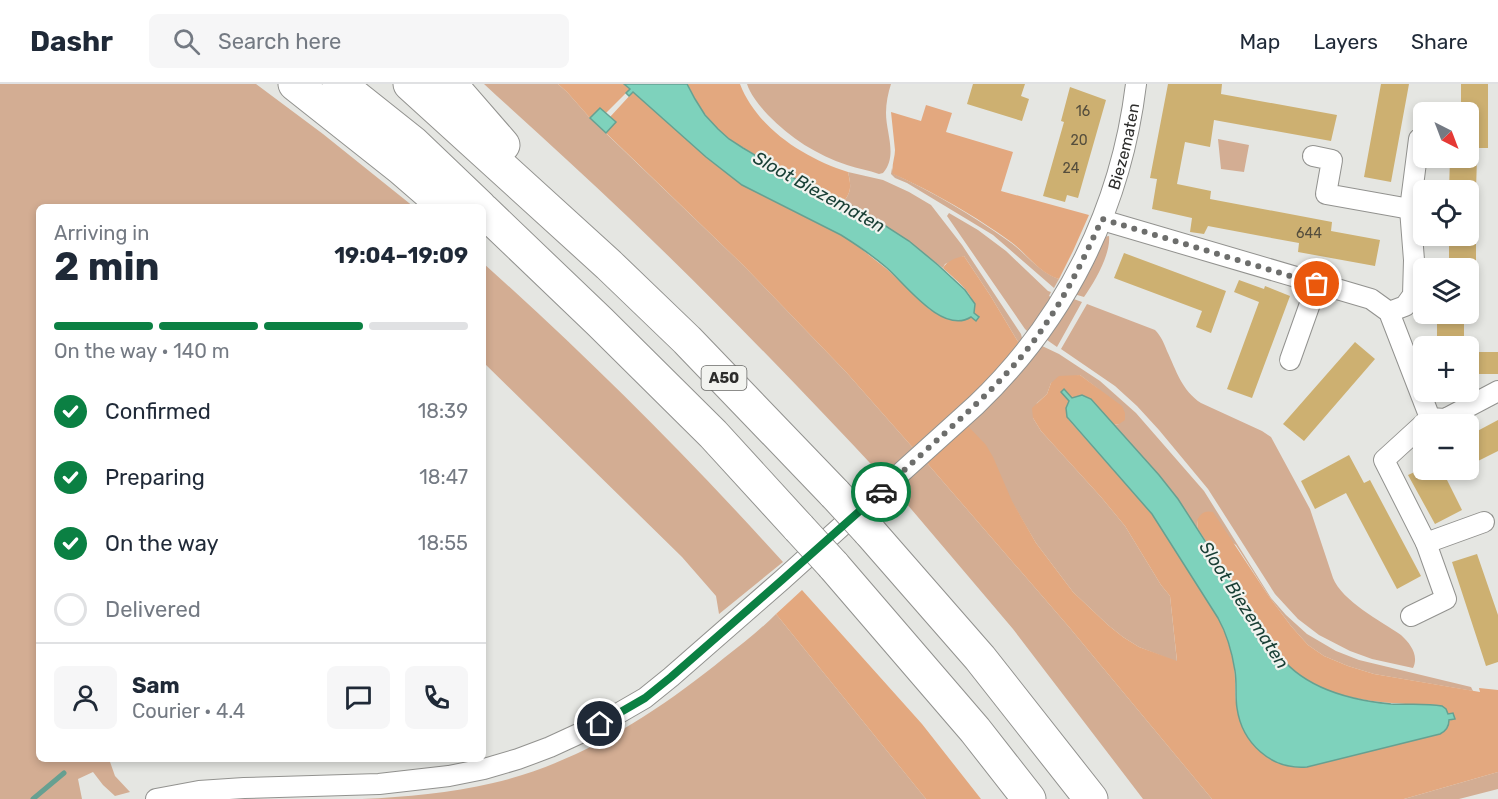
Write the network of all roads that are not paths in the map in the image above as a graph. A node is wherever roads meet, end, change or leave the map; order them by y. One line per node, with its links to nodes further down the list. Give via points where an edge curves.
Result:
1 (295, 84): 8 (highway)
2 (339, 84): 9 (highway, via 413,143)
3 (410, 84): 14 (highway, A50)
4 (450, 84): 14 (highway, A50)
5 (1136, 84): 12 (street, Biezematen, via 1122,160)
6 (1313, 156): 10 (street, via 1332,160 1326,194)
7 (1415, 168): 10 (street)
8 (443, 204)
9 (477, 204)
10 (1410, 209): 16 (street, via 1413,295 1405,306)
11 (486, 213): 17 (highway, A50)
12 (1102, 219): 15 (street); 26 (street, Biezematen, via 1061,300 1005,375 782,580 645,698 550,747 484,769 414,781 199,791)
13 (486, 242): 17 (highway, A50, via 546,294)
14 (609, 266): 28 (highway, A50, bridge, via 687,340 869,531 980,658)
15 (1317, 284): 16 (street, via 1371,299); 18 (street)
16 (1389, 312): 20 (street)
17 (600, 322): 27 (highway, A50, bridge, via 713,434 833,565 975,729)
18 (1290, 360)
19 (1498, 391): 21 (street)
20 (1429, 414)
21 (1454, 414)
22 (1413, 434): 24 (street, via 1384,460)
23 (1484, 522): 24 (street)
24 (1426, 543): 25 (street, via 1446,599)
25 (1411, 616)
26 (156, 799)
27 (1029, 799)
28 (1091, 799)

